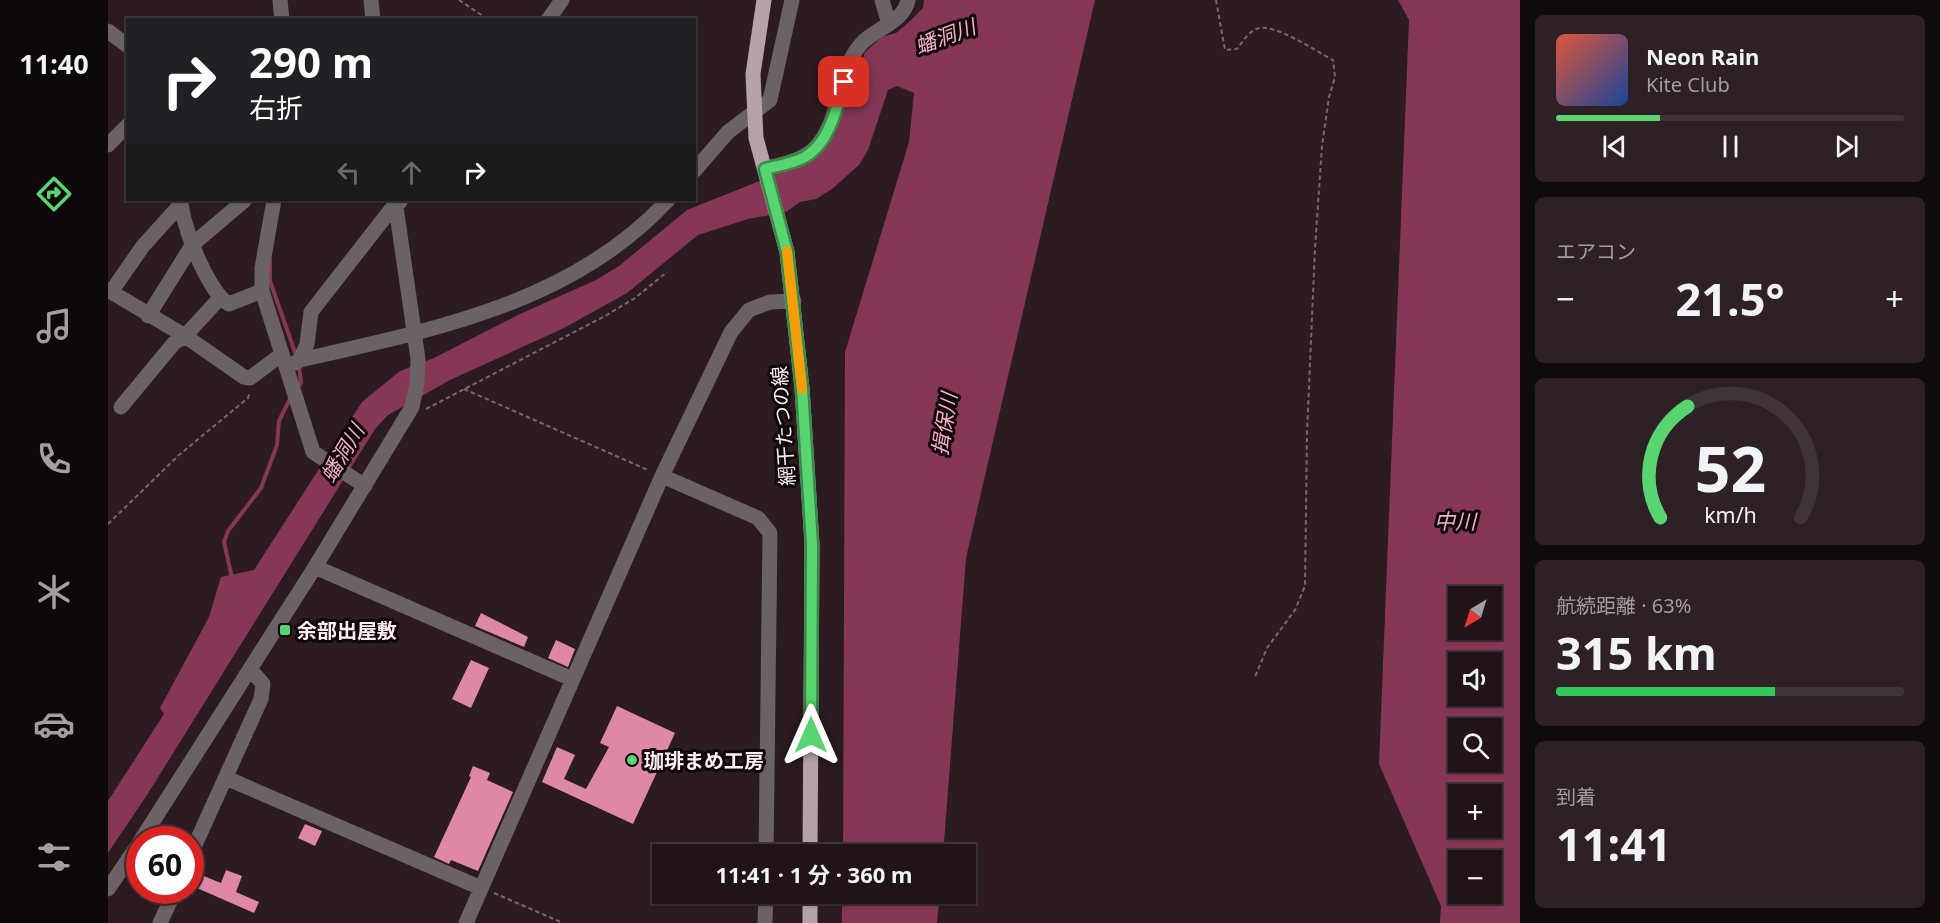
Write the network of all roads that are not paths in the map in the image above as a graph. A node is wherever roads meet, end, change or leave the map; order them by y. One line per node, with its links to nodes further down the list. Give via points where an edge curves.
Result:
1 (371, 0): 7 (street)
2 (562, 0): 8 (street)
3 (764, 0): 12 (main road, 網干たつの線, via 755,46)
4 (792, 0): 12 (street, via 770,100)
5 (882, 0): 9 (street)
6 (908, 0): 9 (street, via 902,15)
7 (373, 18)
8 (549, 18)
9 (889, 24): 16 (street, via 862,44 851,61 832,123 815,148 802,158)
10 (108, 31): 11 (street)
11 (126, 44)
12 (754, 114): 15 (street, via 728,132); 16 (main road, 網干たつの線)
13 (126, 127): 14 (street)
14 (108, 145)
15 (696, 169)
16 (765, 169): 26 (main road, 網干たつの線, via 787,252)
17 (244, 201): 22 (street)
18 (274, 201): 24 (street, via 261,268)
19 (399, 201): 28 (street); 30 (street, via 311,312 307,344)
20 (667, 201): 28 (street, via 620,245 573,275 487,312)
21 (181, 202): 22 (street); 23 (street)
22 (193, 244): 25 (street); 27 (street)
23 (109, 291): 27 (street)
24 (262, 291): 25 (street, via 229,304); 30 (street)
25 (219, 299): 29 (street)
26 (794, 301): 32 (street, via 770,302 749,310 731,332); 41 (main road, 網干たつの線, via 812,544)
27 (148, 316): 29 (street)
28 (414, 334): 30 (street); 33 (street, via 418,359 416,394 405,421)
29 (185, 336): 30 (street, via 244,377 250,378); 31 (street, via 174,343)
30 (290, 360): 33 (street, via 313,452)
31 (121, 408)
32 (662, 476): 36 (street); 40 (street, via 758,518 770,533)
33 (365, 486): 34 (street)
34 (315, 567): 35 (street); 36 (street)
35 (250, 669): 37 (street, via 261,680 264,690); 38 (street)
36 (572, 679): 43 (street)
37 (226, 778): 39 (street); 43 (street)
38 (150, 826)
39 (204, 826)
40 (766, 844)
41 (810, 844)
42 (126, 862): 44 (street)
43 (481, 888): 49 (street)
44 (108, 889)
45 (169, 904): 48 (street)
46 (766, 904): 50 (street)
47 (810, 904): 51 (main road)
48 (160, 923)
49 (465, 923)
50 (765, 923)
51 (810, 923)

